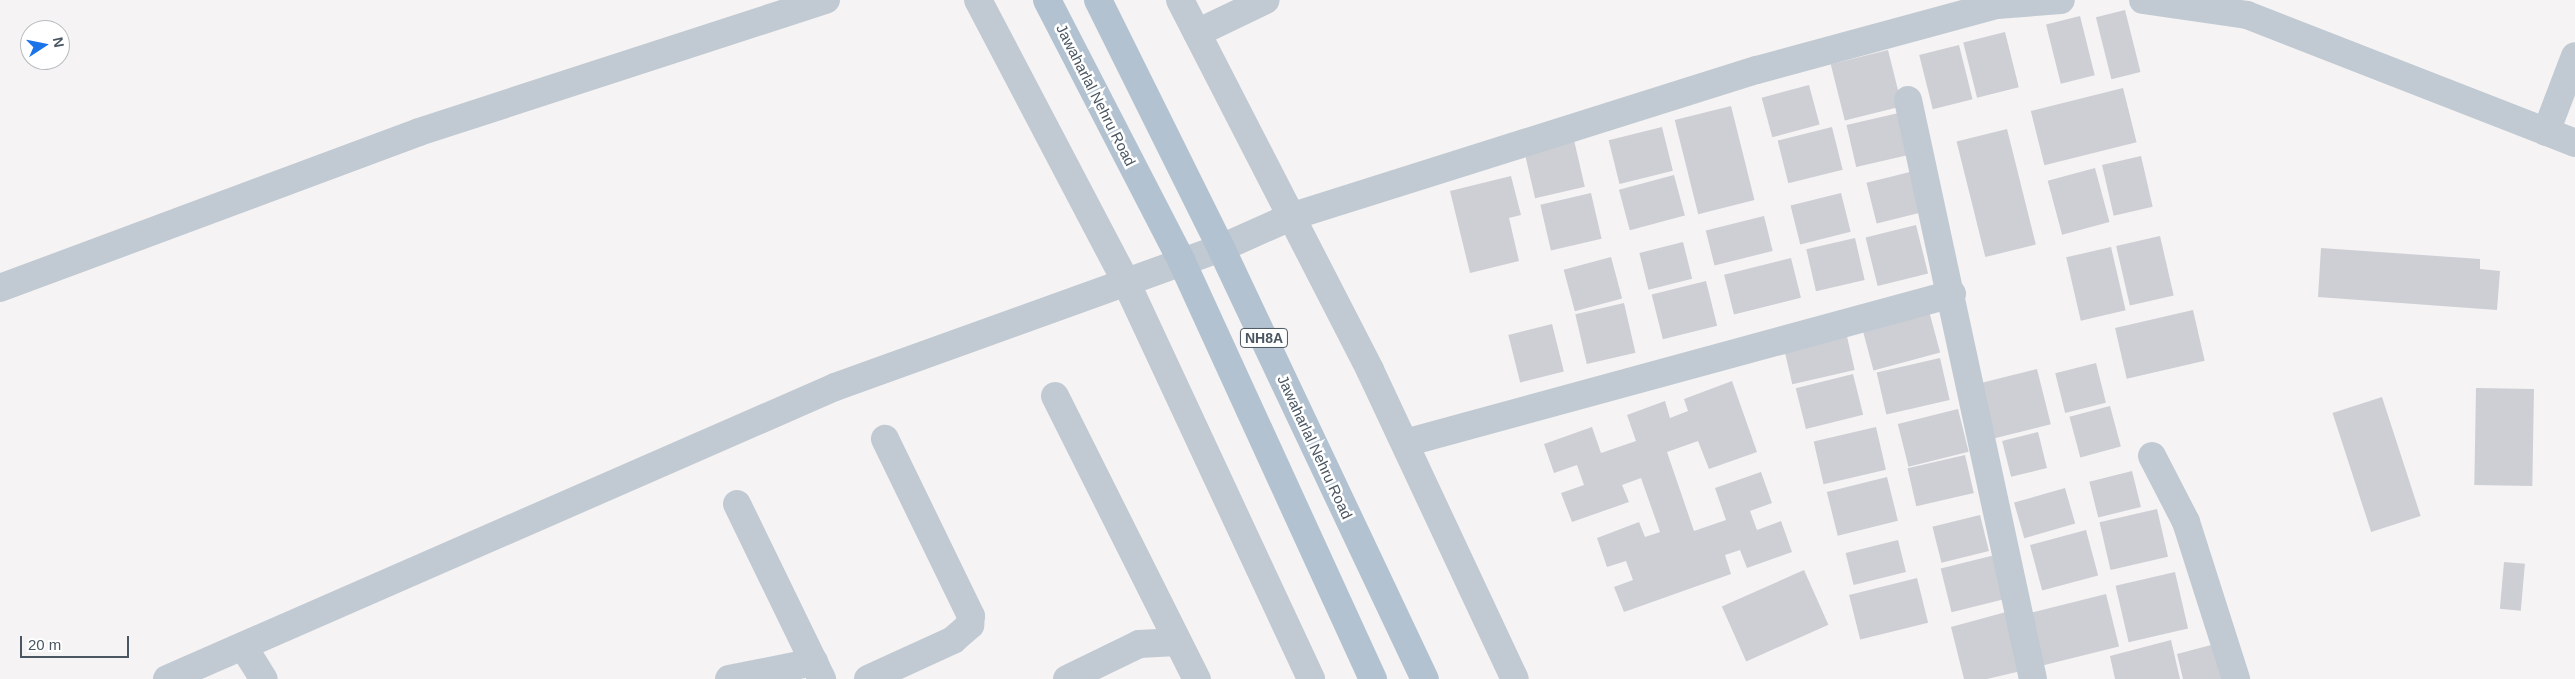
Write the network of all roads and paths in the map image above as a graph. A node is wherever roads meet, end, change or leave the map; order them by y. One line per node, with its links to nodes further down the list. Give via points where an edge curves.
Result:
1 (826, 0): 18 (street, via 409,136)
2 (978, 0): 17 (street)
3 (1047, 0): 16 (main road, Jawaharlal Nehru Road / NH8A)
4 (1098, 0): 15 (main road, Jawaharlal Nehru Road / NH8A)
5 (1180, 0): 9 (street)
6 (1266, 0): 9 (street)
7 (2061, 0): 14 (street, via 1997,4 1757,70)
8 (2143, 0): 12 (street, via 2247,15)
9 (1197, 33): 14 (street)
10 (2575, 56): 12 (street)
11 (1908, 100): 19 (street)
12 (2546, 132): 13 (street)
13 (2575, 143)
14 (1293, 216): 15 (street); 22 (street)
15 (1221, 248): 16 (street); 36 (main road, Jawaharlal Nehru Road / NH8A)
16 (1182, 262): 17 (street); 35 (main road, Jawaharlal Nehru Road / NH8A)
17 (1126, 282): 26 (street, via 836,387); 34 (street)
18 (0, 288)
19 (1952, 294): 22 (street); 38 (street)
20 (1056, 396): 25 (street)
21 (885, 439): 31 (street, via 971,616 970,625 953,640)
22 (1405, 443): 37 (street)
23 (2152, 456): 39 (street, via 2186,522)
24 (737, 504): 27 (street)
25 (1177, 642): 32 (street, via 1139,644); 33 (street)
26 (243, 646): 28 (street); 29 (street)
27 (818, 671): 30 (street)
28 (167, 679)
29 (264, 679)
30 (729, 679)
31 (868, 679)
32 (1067, 679)
33 (1197, 679)
34 (1311, 679)
35 (1373, 679)
36 (1425, 679)
37 (1515, 679)
38 (2033, 679)
39 (2236, 679)

